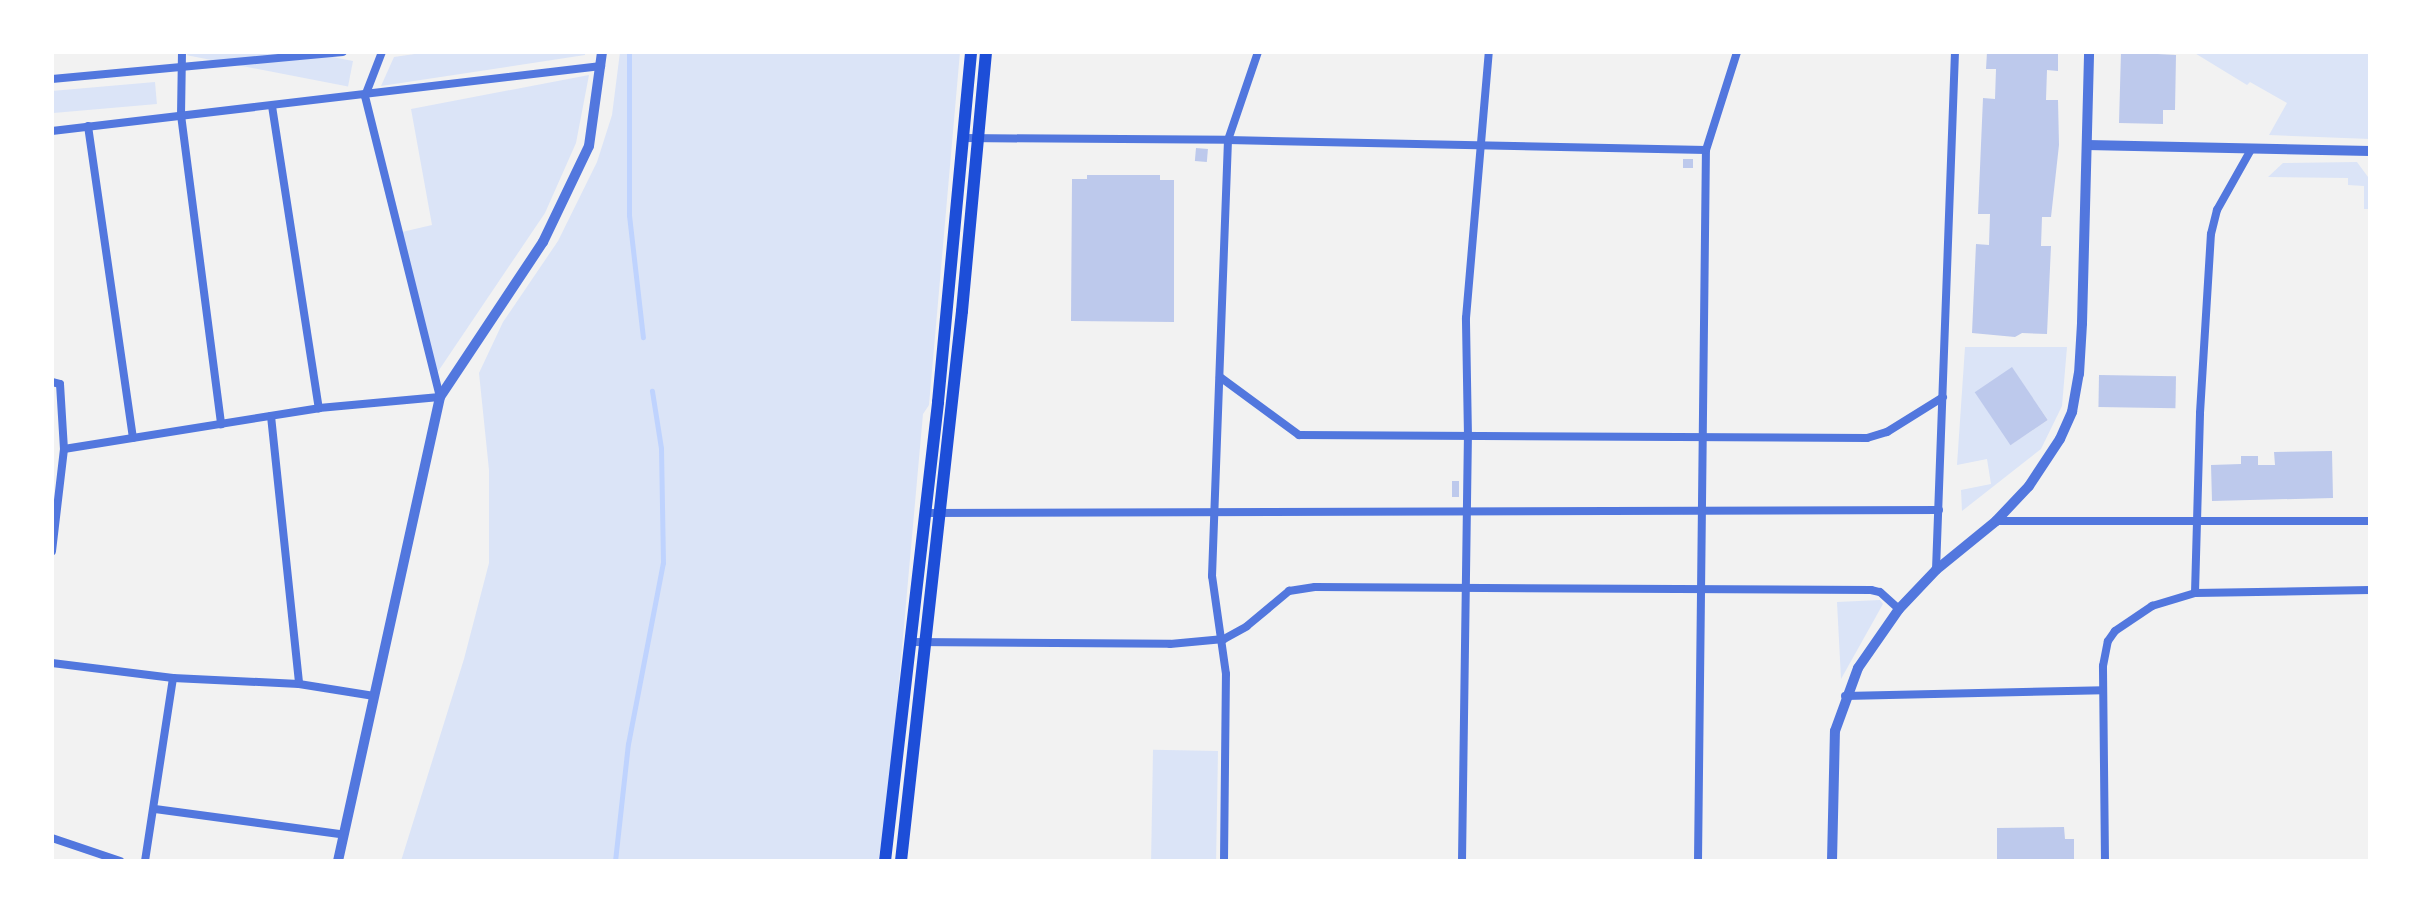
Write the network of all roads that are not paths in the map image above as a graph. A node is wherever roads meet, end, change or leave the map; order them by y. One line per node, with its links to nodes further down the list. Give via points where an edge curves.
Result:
1 (182, 52): 13 (street)
2 (336, 52): 3 (street); 13 (street)
3 (343, 52)
4 (382, 52): 16 (street)
5 (602, 52): 14 (street)
6 (971, 52): 21 (main road)
7 (986, 52): 22 (main road)
8 (1258, 52): 23 (street)
9 (1489, 52): 25 (street)
10 (1737, 52): 27 (street)
11 (1955, 52): 32 (street)
12 (2089, 52): 24 (street)
13 (184, 65): 15 (street); 18 (street)
14 (601, 66): 16 (street); 31 (street, via 583,160 543,242)
15 (52, 79)
16 (365, 96): 17 (street); 31 (street)
17 (272, 106): 18 (street); 33 (street)
18 (181, 115): 19 (street); 35 (street)
19 (88, 126): 20 (street); 38 (street)
20 (52, 131)
21 (963, 138): 22 (street); 42 (main road)
22 (978, 138): 23 (street); 42 (main road)
23 (1228, 140): 25 (street); 29 (street)
24 (2087, 145): 26 (street); 45 (street, via 2076,395 2050,457)
25 (1478, 148): 27 (street); 36 (street, via 1466,318)
26 (2252, 148): 28 (street); 47 (street, via 2217,210 2211,234)
27 (1706, 150): 37 (street)
28 (2370, 151)
29 (1220, 377): 36 (street, via 1299,435); 44 (street)
30 (52, 382): 39 (street, via 60,384)
31 (440, 397): 33 (street); 62 (street)
32 (1943, 397): 37 (street, via 1887,432 1867,438); 40 (street)
33 (319, 408): 34 (street)
34 (271, 416): 35 (street); 60 (street)
35 (221, 424): 38 (street)
36 (1468, 437): 37 (street); 43 (street)
37 (1703, 437): 41 (street)
38 (133, 438): 39 (street)
39 (64, 449): 48 (street)
40 (1939, 510): 41 (street); 50 (street)
41 (1701, 512): 43 (street); 52 (street)
42 (933, 513): 44 (street); 57 (main road)
43 (1467, 513): 44 (street); 51 (street)
44 (1215, 515): 56 (street, via 1212,582)
45 (1996, 521): 47 (street); 50 (street)
46 (2370, 521): 47 (street)
47 (2197, 522): 54 (street)
48 (52, 544): 49 (street)
49 (52, 551)
50 (1936, 570): 55 (street)
51 (1466, 589): 52 (street); 56 (street, via 1300,589 1279,597); 73 (street)
52 (1701, 590): 55 (street, via 1871,590); 74 (street)
53 (2370, 590): 54 (street)
54 (2195, 593): 61 (street, via 2152,606 2115,631 2105,652)
55 (1899, 609): 63 (street)
56 (1224, 639): 57 (street, via 1170,644); 72 (street)
57 (918, 642): 70 (main road); 71 (main road)
58 (52, 663): 59 (street)
59 (173, 678): 60 (street); 64 (street)
60 (299, 684): 62 (street)
61 (2103, 690): 63 (street); 76 (street)
62 (374, 696): 65 (street)
63 (1845, 696): 75 (street, via 1833,753)
64 (155, 809): 65 (street); 68 (street)
65 (341, 834): 69 (street)
66 (52, 838): 67 (street)
67 (120, 861)
68 (145, 861)
69 (338, 861)
70 (885, 861)
71 (901, 861)
72 (1224, 861)
73 (1462, 861)
74 (1698, 861)
75 (1832, 861)
76 (2105, 861)

